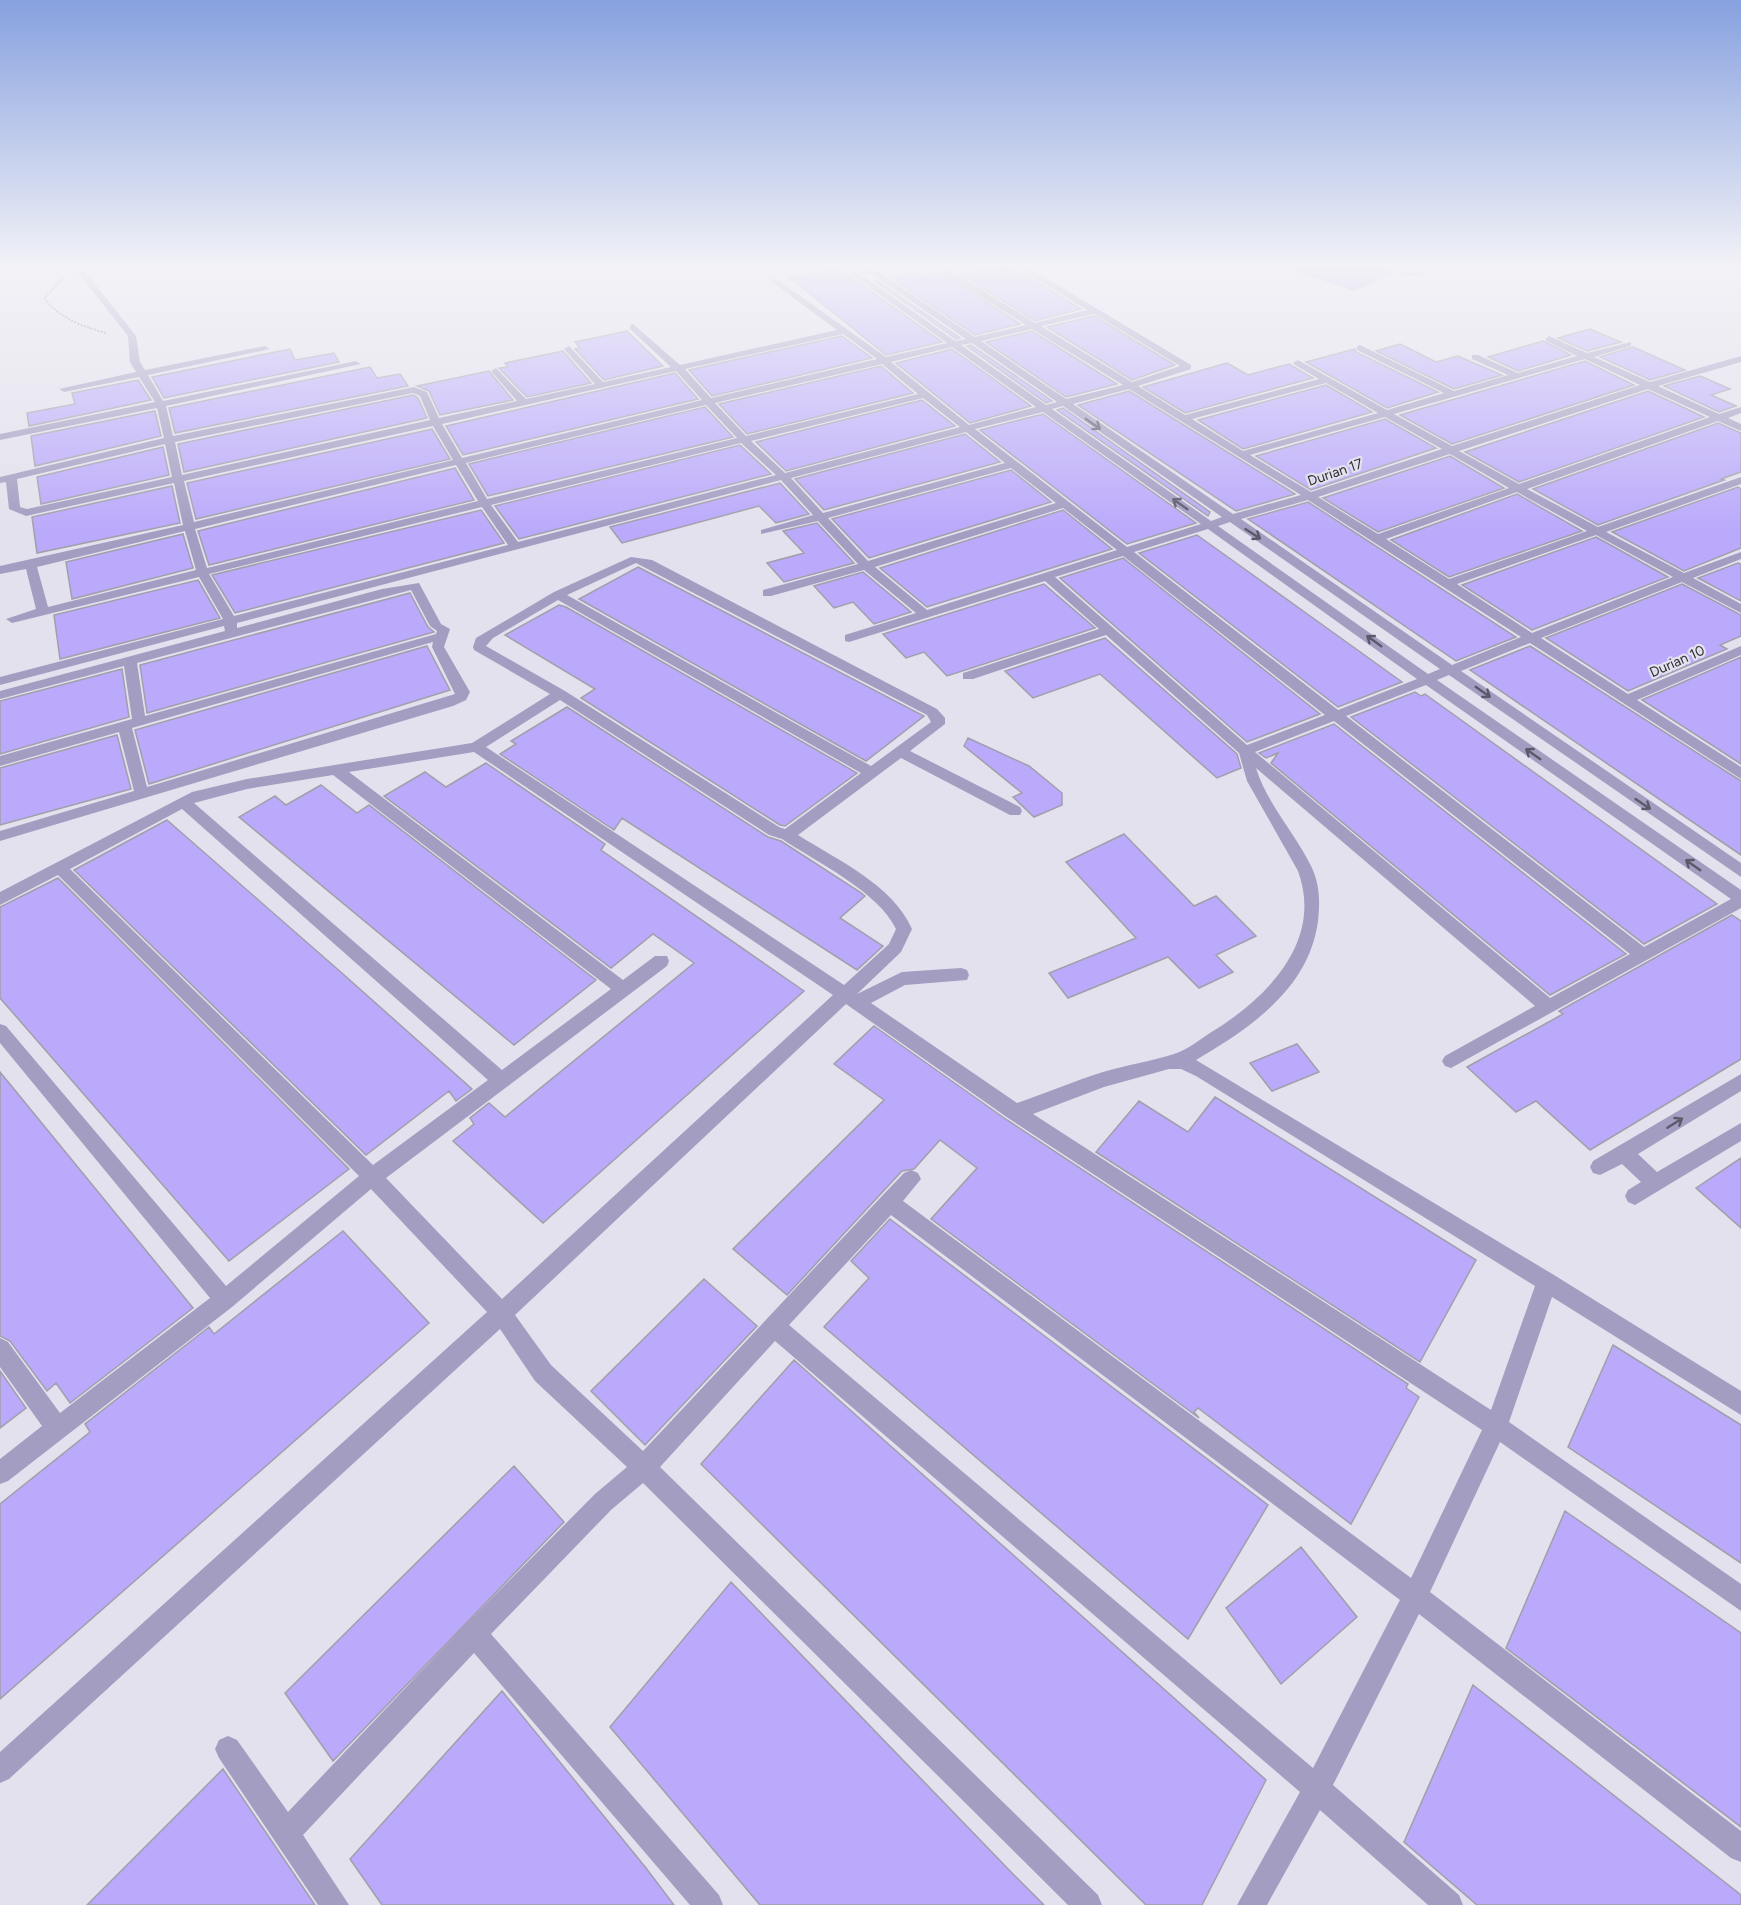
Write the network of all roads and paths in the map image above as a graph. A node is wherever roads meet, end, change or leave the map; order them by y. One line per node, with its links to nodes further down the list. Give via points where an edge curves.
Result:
1 (133, 354): 23 (street)
2 (240, 354): 23 (street)
3 (572, 354): 28 (street)
4 (662, 354): 21 (street)
5 (747, 354): 21 (street)
6 (875, 354): 18 (street)
7 (920, 354): 18 (street)
8 (969, 354): 36 (street)
9 (993, 354): 34 (street)
10 (1082, 354): 26 (street)
11 (1168, 354): 26 (street, via 1188,366)
12 (1372, 354): 30 (street)
13 (1578, 354): 15 (street)
14 (1590, 354): 15 (street)
15 (1582, 356): 24 (street); 27 (street)
16 (1475, 357): 24 (street)
17 (1741, 359): 27 (street, Durian 17)
18 (886, 362): 31 (street); 32 (street)
19 (1298, 363): 25 (street)
20 (356, 364): 35 (street)
21 (679, 369): 28 (street); 32 (street)
22 (496, 371): 33 (street)
23 (143, 373): 29 (street); 35 (street)
24 (1515, 375): 30 (street)
25 (1325, 380): 38 (street); 40 (street)
26 (1133, 385): 34 (street); 40 (street)
27 (1650, 385): 39 (street); 47 (street, Durian 17)
28 (602, 386): 33 (street)
29 (64, 389)
30 (1450, 393): 38 (street)
31 (925, 395): 42 (street); 45 (street)
32 (710, 401): 45 (street); 49 (street)
33 (523, 402): 41 (street)
34 (1062, 402): 36 (street); 60 (street, one-way to 60)
35 (160, 405): 44 (street); 46 (street)
36 (1042, 408): 42 (street); 61 (street, one-way to 36)
37 (1741, 410): 39 (street)
38 (1385, 413): 47 (street); 48 (street)
39 (1718, 417): 43 (street); 55 (street)
40 (1185, 418): 48 (street)
41 (435, 422): 46 (street, via 424,394 408,390); 49 (street); 53 (street)
42 (969, 427): 50 (street); 51 (street)
43 (1741, 428)
44 (0, 437)
45 (743, 439): 51 (street); 57 (street)
46 (169, 441): 52 (street); 53 (street)
47 (1449, 449): 55 (street); 56 (street, Durian 17)
48 (1240, 455): 56 (street)
49 (461, 461): 57 (street); 62 (street)
50 (1013, 464): 58 (street); 59 (street)
51 (784, 477): 59 (street); 66 (street)
52 (5, 479): 53 (street, via 15,509 26,513)
53 (178, 479): 62 (street)
54 (1741, 480): 63 (street)
55 (1519, 489): 63 (street); 65 (street)
56 (1307, 497): 60 (street, Durian 17); 65 (street)
57 (485, 504): 66 (street); 72 (street)
58 (1064, 504): 67 (street); 70 (street)
59 (820, 518): 64 (street); 70 (street)
60 (1229, 519): 61 (street, Durian 17); 89 (street, one-way to 89)
61 (1210, 525): 67 (street, Durian 17); 92 (street, one-way to 61)
62 (189, 527): 69 (street); 72 (street)
63 (1596, 531): 74 (street); 75 (street)
64 (765, 532)
65 (1377, 538): 75 (street)
66 (516, 548): 82 (street)
67 (1124, 551): 73 (street, Durian 17); 96 (street)
68 (1741, 555): 74 (street)
69 (31, 565): 71 (street); 79 (street)
70 (866, 566): 76 (street); 80 (street)
71 (0, 570)
72 (203, 574): 79 (street); 82 (street)
73 (1048, 577): 80 (street, Durian 17); 83 (street)
74 (1684, 577): 78 (street); 86 (street)
75 (1448, 584): 86 (street)
76 (767, 593)
77 (558, 595): 93 (street, via 489,635 479,645 481,650); 99 (street, via 629,559 648,562 937,716 935,726); 105 (street)
78 (1741, 609)
79 (43, 613): 81 (street)
80 (923, 613): 85 (street, Durian 17)
81 (12, 619)
82 (231, 627): 84 (street, via 415,586 436,626 444,629); 88 (street); 91 (street)
83 (1106, 631): 90 (street); 100 (street)
84 (442, 636): 97 (street); 108 (street, via 439,648 463,692 456,700)
85 (849, 638)
86 (1528, 638): 89 (street); 95 (street)
87 (1741, 650): 95 (street, Durian 10)
88 (130, 662): 94 (street); 97 (street)
89 (1453, 671): 92 (street); 103 (street, one-way to 103)
90 (968, 676)
91 (0, 681)
92 (1429, 681): 96 (street); 107 (street, one-way to 92)
93 (560, 694): 98 (street); 111 (street, via 774,831)
94 (0, 695)
95 (1626, 700): 102 (street)
96 (1338, 715): 100 (street); 117 (street)
97 (132, 723): 101 (street); 108 (street)
98 (476, 747): 104 (street); 121 (street)
99 (898, 751): 105 (street); 110 (street)
100 (1245, 751): 122 (street); 125 (street, via 1253,780 1286,831 1311,886 1311,930 1302,956 1279,987 1244,1021)
101 (0, 761)
102 (1734, 763): 106 (street)
103 (1592, 769): 107 (street); 114 (street, one-way to 114)
104 (338, 771): 109 (street, via 215,790); 120 (street)
105 (870, 772): 111 (street)
106 (1741, 774)
107 (1570, 780): 116 (street, one-way to 107)
108 (141, 792): 112 (street)
109 (182, 801): 113 (street); 126 (street)
110 (1015, 810)
111 (787, 835): 121 (street, via 871,890 903,921 901,940)
112 (0, 836)
113 (59, 867): 115 (street); 132 (street)
114 (1741, 871)
115 (0, 899)
116 (1741, 900): 117 (street)
117 (1641, 954): 122 (street)
118 (661, 961): 120 (street)
119 (961, 975): 121 (street, via 902,979)
120 (622, 988): 126 (street)
121 (850, 998): 128 (street); 139 (street)
122 (1548, 1007): 124 (street)
123 (0, 1031): 138 (street)
124 (1451, 1060)
125 (1178, 1061): 128 (street, via 1103,1080); 137 (street, via 1202,1071)
126 (502, 1081): 132 (street)
127 (1741, 1082): 130 (street, one-way to 127)
128 (1015, 1112): 143 (street)
129 (1741, 1131): 134 (street)
130 (1625, 1154): 131 (street); 134 (street)
131 (1600, 1167)
132 (372, 1177): 138 (street); 139 (street)
133 (911, 1179): 136 (street)
134 (1656, 1183): 135 (street)
135 (1635, 1196)
136 (889, 1202): 140 (street); 147 (street)
137 (1547, 1282): 142 (street); 143 (street)
138 (225, 1300): 144 (street)
139 (502, 1313): 145 (street, via 543,1372); 151 (street)
140 (774, 1326): 145 (street); 152 (street)
141 (0, 1349): 144 (street)
142 (1741, 1404)
143 (1496, 1426): 147 (street); 148 (street)
144 (57, 1428): 146 (street)
145 (644, 1467): 149 (street, via 603,1502); 157 (street)
146 (0, 1473)
147 (1415, 1596): 152 (street); 154 (street)
148 (1741, 1599)
149 (474, 1634): 153 (street); 156 (street)
150 (228, 1749): 153 (street)
151 (0, 1770)
152 (1317, 1789): 158 (street); 159 (street)
153 (285, 1835): 155 (street)
154 (1741, 1848)
155 (335, 1905)
156 (709, 1905)
157 (1088, 1905)
158 (1251, 1905)
159 (1449, 1905)

